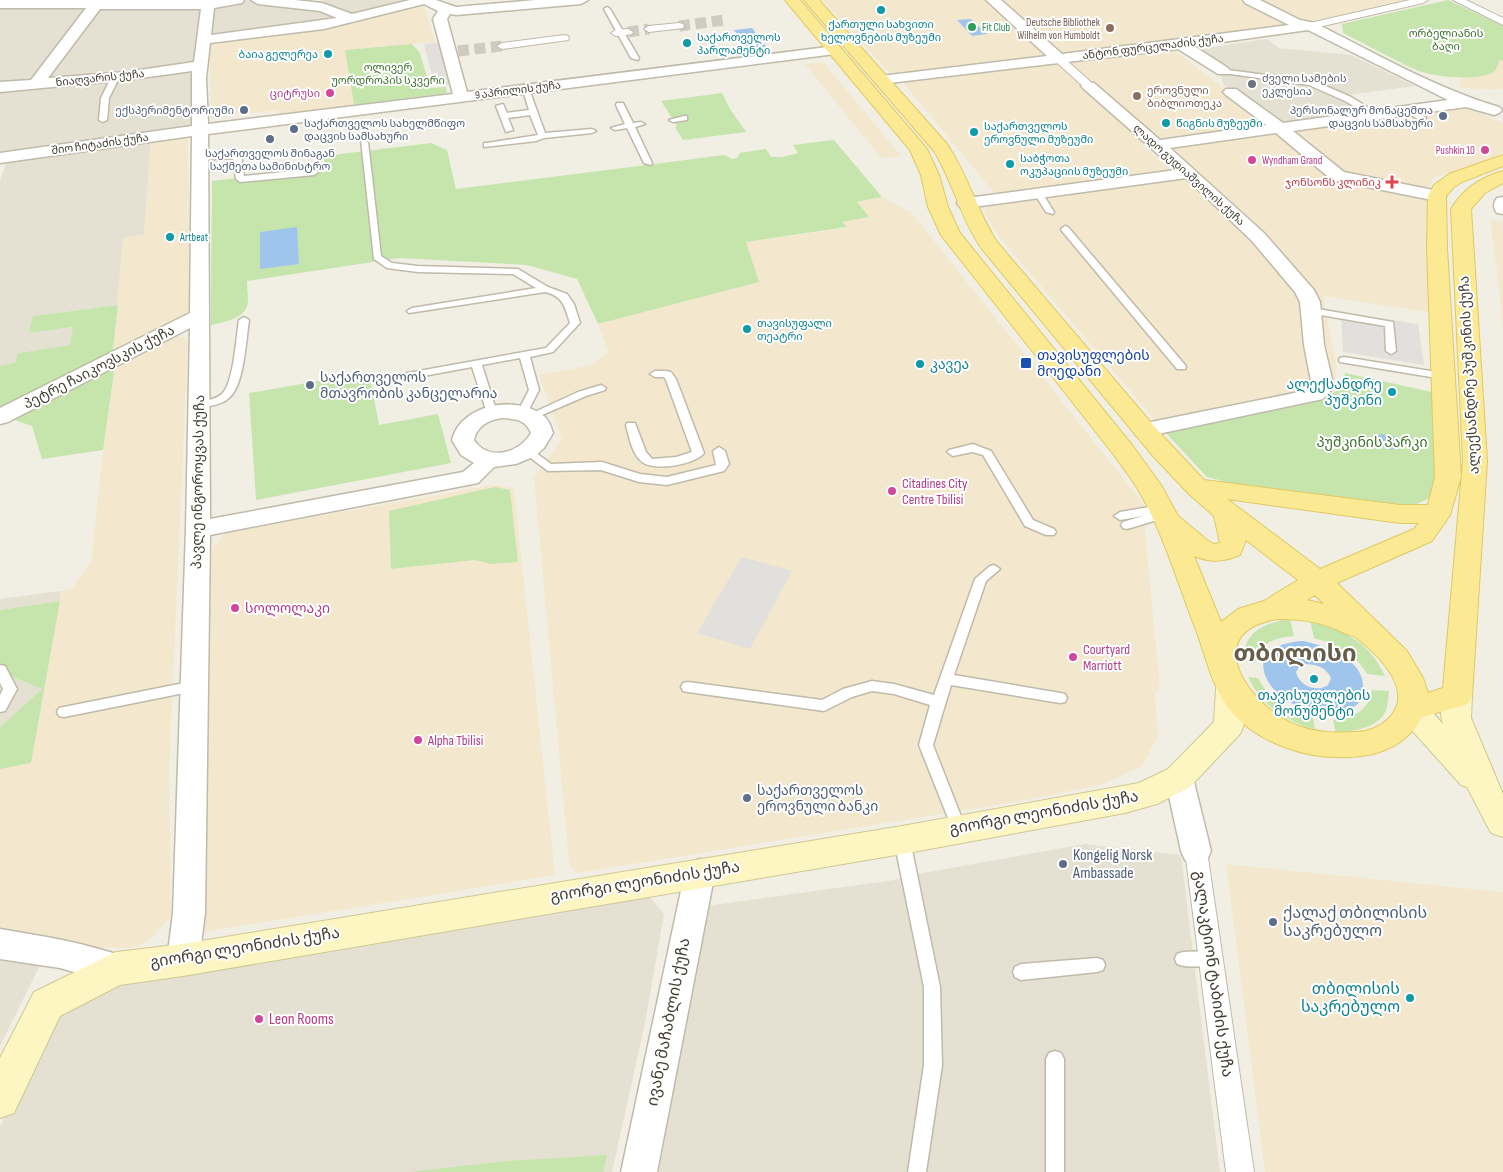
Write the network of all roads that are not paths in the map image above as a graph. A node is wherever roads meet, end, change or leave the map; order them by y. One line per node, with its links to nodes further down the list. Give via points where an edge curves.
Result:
1 (237, 0): 15 (street)
2 (258, 0): 12 (street)
3 (425, 0): 17 (street); 19 (street)
4 (581, 0): 16 (street)
5 (792, 0): 28 (main road)
6 (811, 0): 34 (main road)
7 (993, 0): 29 (street, ლადო გუდიაშვილის ქუჩა)
8 (1250, 0): 22 (street, via 1296,23)
9 (1423, 0): 22 (street, ანტონ ფურცელაძის ქუჩა)
10 (1458, 0): 20 (street)
11 (183, 3): 14 (street); 15 (street)
12 (320, 3): 19 (street)
13 (0, 4): 14 (street)
14 (96, 5): 36 (street)
15 (208, 5): 25 (street, პავლე ინგოროყვას ქუჩა)
16 (476, 5): 17 (street)
17 (446, 9): 41 (street, via 440,19 453,52)
18 (607, 9): 31 (lane)
19 (353, 19): 25 (street)
20 (1503, 22)
21 (678, 26): 23 (street)
22 (1310, 26): 26 (street, ანტონ ფურცელაძის ქუჩა); 35 (street)
23 (649, 29)
24 (564, 38): 27 (street)
25 (204, 40): 30 (street, პავლე ინგოროყვას ქუჩა)
26 (1181, 44): 29 (street, ანტონ ფურცელაძის ქუჩა); 32 (street)
27 (502, 46)
28 (835, 50): 31 (street, 9 აპრილის ქუჩა); 102 (main road, via 918,149 951,235 1123,450)
29 (1059, 59): 34 (street, ანტონ ფურცელაძის ქუჩა); 37 (street, ლადო გუდიაშვილის ქუჩა)
30 (200, 66): 33 (street, ნიაღვარის ქუჩა); 56 (street, პავლე ინგოროყვას ქუჩა)
31 (639, 66): 39 (street, 9 აპრილის ქუჩა)
32 (1222, 71): 47 (lane, via 1311,83)
33 (116, 76): 36 (street, ნიაღვარის ქუჩა); 50 (lane, via 104,98)
34 (881, 80): 73 (main road, via 941,148 953,168)
35 (1424, 82): 42 (street); 45 (street)
36 (35, 85): 38 (street, ნიაღვარის ქუჩა)
37 (1089, 86): 62 (street, ლადო გუდიაშვილის ქუჩა)
38 (0, 87)
39 (524, 89): 41 (street, 9 აპრილის ქუჩა); 46 (lane)
40 (1231, 92): 55 (street)
41 (462, 97): 56 (street, 9 აპრილის ქუჩა)
42 (1466, 102): 45 (street); 47 (street, via 1416,114)
43 (620, 105): 53 (lane)
44 (500, 106): 48 (lane)
45 (1499, 107)
46 (533, 112): 48 (lane); 59 (lane)
47 (1376, 115): 55 (street)
48 (504, 116): 57 (lane)
49 (684, 118): 51 (lane)
50 (103, 120)
51 (673, 120)
52 (641, 124): 53 (lane)
53 (630, 126): 54 (lane); 66 (lane)
54 (615, 128)
55 (1280, 128): 62 (street); 71 (street, via 1338,176)
56 (200, 130): 63 (street, პავლე ინგოროყვას ქუჩა); 65 (street, შიო ჩიტაძის ქუჩა)
57 (509, 130)
58 (592, 130): 59 (lane)
59 (542, 136): 61 (lane)
60 (364, 142): 77 (lane, via 376,257 390,266 418,269 515,271)
61 (487, 145)
62 (1156, 145): 68 (street, ლადო გუდიაშვილის ქუჩა)
63 (201, 158): 67 (lane, via 237,155 240,180); 80 (street, პავლე ინგოროყვას ქუჩა)
64 (1503, 160): 71 (main road, via 1448,182)
65 (2, 162)
66 (648, 163)
67 (314, 172)
68 (1189, 173): 70 (street); 79 (street, ლადო გუდიაშვილის ქუჩა, via 1258,237 1304,290)
69 (1498, 179): 118 (main road, ალექსანდრე პუშკინის ქუჩა, via 1466,199 1461,209 1475,461)
70 (1038, 193): 73 (street); 75 (lane)
71 (1437, 196): 88 (main road, ალექსანდრე პუშკინის ქუჩა)
72 (1503, 202): 74 (street)
73 (966, 203): 96 (main road, via 989,244)
74 (1503, 209)
75 (1050, 212)
76 (1065, 229): 86 (lane)
77 (545, 289): 78 (lane); 83 (lane, via 558,291 567,299 575,323 549,350)
78 (412, 311)
79 (1312, 311): 82 (lane, via 1390,324); 96 (street, ლადო გუდიაშვილის ქუჩა, via 1314,345 1323,386 1316,395)
80 (199, 316): 91 (street, პავლე ინგოროყვას ქუჩა); 94 (street, პეტრე ჩაიკოვსკის ქუჩა)
81 (244, 320): 91 (lane, via 227,394)
82 (1391, 352)
83 (524, 356): 85 (lane); 93 (lane, via 534,390)
84 (1344, 360): 88 (lane)
85 (476, 364): 89 (lane); 92 (lane)
86 (1181, 367)
87 (655, 374): 95 (lane, via 667,374 671,379 698,453 664,463 648,462 641,455)
88 (1443, 376): 104 (main road, ალექსანდრე პუშკინის ქუჩა, via 1448,477)
89 (391, 379)
90 (601, 388): 93 (lane)
91 (199, 405): 106 (street, პავლე ინგოროყვას ქუჩა)
92 (492, 413): 93 (street, via 513,411); 100 (street, via 474,421 464,433 463,440 470,452)
93 (527, 414): 98 (street, via 537,421 542,433)
94 (0, 417)
95 (631, 425)
96 (1144, 430): 101 (main road)
97 (719, 450): 98 (lane, via 723,464 720,468 667,481 639,478 602,466 548,466)
98 (528, 452): 100 (street, via 508,458)
99 (953, 452): 107 (lane, via 973,448 987,453 1029,523)
100 (487, 459): 106 (street, via 470,478)
101 (1197, 487): 103 (main road); 104 (main road, via 1400,514)
102 (1161, 508): 103 (main road, via 1197,546 1216,554 1230,549 1233,544); 105 (lane); 112 (main road)
103 (1228, 514): 109 (main road)
104 (1437, 514): 109 (main road, via 1423,535)
105 (1123, 520)
106 (198, 529): 115 (street, პავლე ინგოროყვას ქუჩა)
107 (1050, 532)
108 (994, 569): 114 (lane, via 981,579)
109 (1317, 581): 110 (main road); 111 (main road)
110 (1272, 609): 111 (main road, via 1292,608 1320,613 1354,625); 112 (main road, via 1251,615 1235,625 1224,639)
111 (1373, 637): 122 (main road, via 1404,669 1413,691)
112 (1220, 656): 117 (main road)
113 (0, 670): 121 (lane, via 10,689)
114 (946, 679): 119 (lane); 120 (lane)
115 (194, 686): 123 (lane); 134 (street, პავლე ინგოროყვას ქუჩა, via 189,913)
116 (688, 687): 120 (lane, via 824,706 848,693 872,686)
117 (1231, 689): 122 (main road, via 1262,720 1299,738 1330,746 1375,742 1392,734 1404,723); 124 (main road, გიორგი ლეონიძის ქუჩა, via 1229,726)
118 (1457, 696): 122 (main road); 125 (main road, via 1456,718)
119 (1060, 698)
120 (938, 702): 127 (lane, via 926,745)
121 (0, 707)
122 (1411, 709): 125 (main road)
123 (64, 712)
124 (1179, 778): 127 (main road, გიორგი ლეონიძის ქუჩა, via 1146,795); 129 (street, გალაკტიონ ტაბიძის ქუჩა)
125 (1483, 788): 126 (main road)
126 (1503, 823)
127 (958, 829): 128 (main road, გიორგი ლეონიძის ქუჩა)
128 (902, 840): 130 (main road, გიორგი ლეონიძის ქუჩა); 141 (lane, via 932,987 933,1065)
129 (1196, 851): 132 (street, გალაკტიონ ტაბიძის ქუჩა)
130 (700, 872): 134 (main road, გიორგი ლეონიძის ქუჩა); 140 (street, ივანე მაჩაბლის ქუჩა)
131 (0, 944): 136 (street, გიორგი ლეონიძის ქუჩა, via 60,953)
132 (1210, 958): 133 (lane); 143 (street, გალაკტიონ ტაბიძის ქუჩა)
133 (1183, 959)
134 (182, 960): 136 (main road, გიორგი ლეონიძის ქუჩა)
135 (1097, 965): 137 (lane)
136 (116, 969): 139 (main road, via 47,1004)
137 (1021, 972)
138 (1055, 1059): 142 (lane)
139 (0, 1099)
140 (639, 1172)
141 (917, 1172)
142 (1055, 1172)
143 (1240, 1172)

